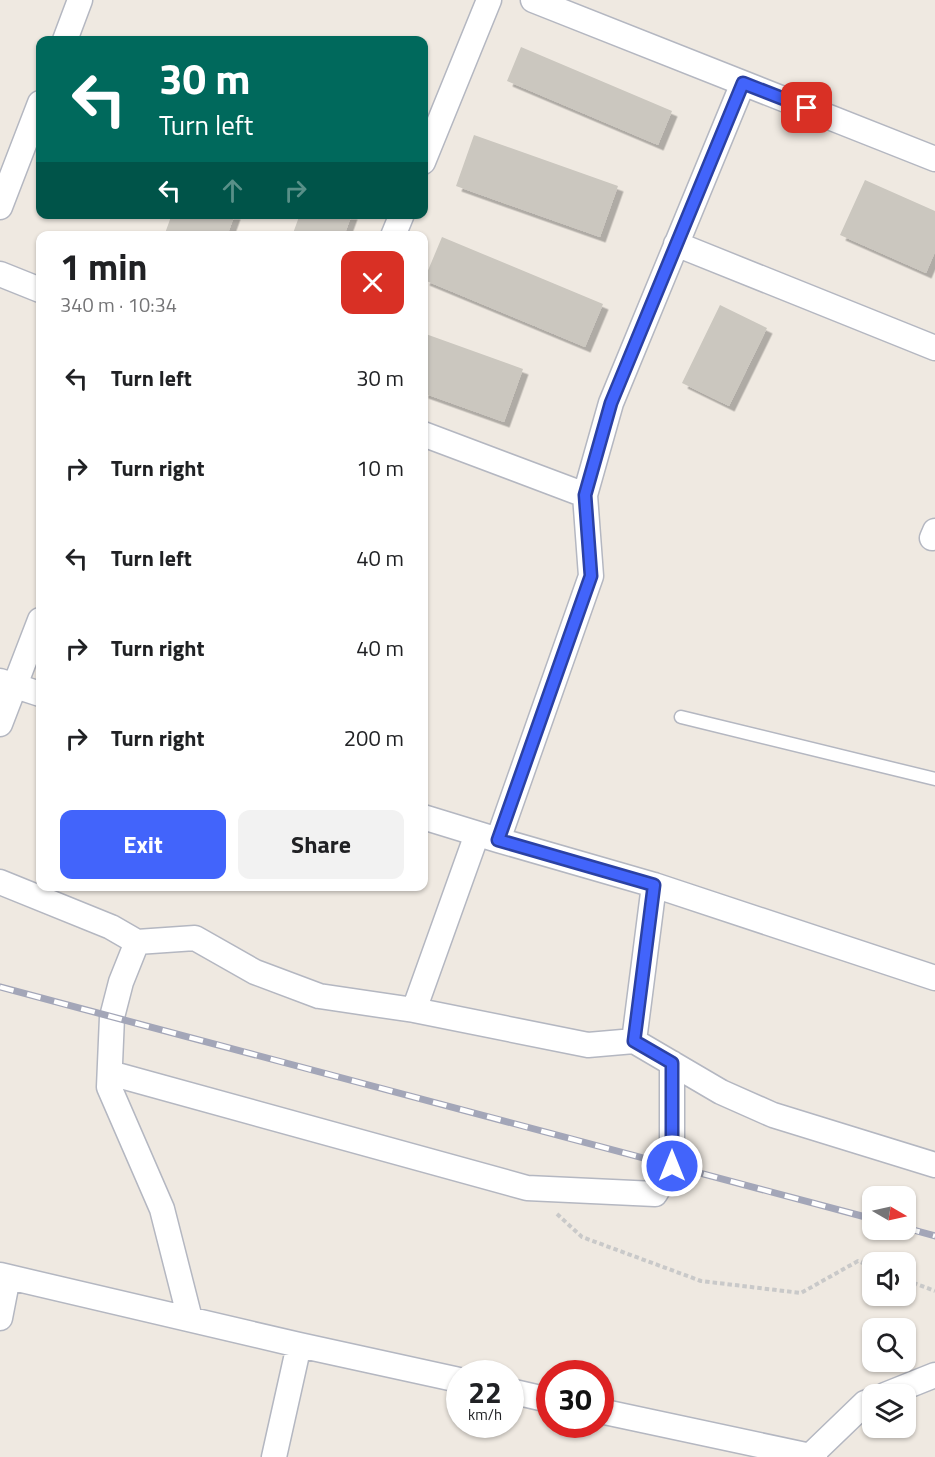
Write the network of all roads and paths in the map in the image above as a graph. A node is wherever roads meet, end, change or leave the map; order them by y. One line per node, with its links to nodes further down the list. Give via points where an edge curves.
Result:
1 (81, 0): 4 (street)
2 (489, 0): 7 (street)
3 (534, 0): 5 (street)
4 (67, 36)
5 (743, 83): 8 (street); 10 (street)
6 (36, 113): 9 (street)
7 (428, 150)
8 (935, 159)
9 (0, 207)
10 (676, 244): 13 (street); 15 (street, via 611,403)
11 (0, 274): 12 (street)
12 (36, 288)
13 (935, 348)
14 (428, 436): 15 (street)
15 (585, 495): 23 (street, via 591,576)
16 (36, 628): 17 (street)
17 (7, 683): 18 (street); 20 (street)
18 (36, 693)
19 (681, 717): 21 (lane)
20 (0, 724)
21 (935, 779)
22 (428, 819): 23 (street)
23 (488, 837): 25 (street); 28 (street)
24 (0, 882): 26 (street, via 111,927)
25 (654, 885): 27 (street); 29 (street)
26 (137, 942): 28 (street, via 195,938 255,972 319,996); 31 (street, via 112,1017)
27 (935, 978)
28 (414, 1010): 29 (street, via 588,1045)
29 (634, 1041): 30 (street)
30 (672, 1063): 32 (street, via 721,1092 773,1115); 33 (street, via 672,1166 655,1194)
31 (110, 1073): 33 (street); 39 (street, via 109,1087 162,1209)
32 (935, 1165)
33 (527, 1188): 34 (path, via 582,1237 701,1281 801,1293 858,1261)
34 (862, 1263)
35 (4, 1276): 38 (street); 39 (street)
36 (916, 1284): 37 (path)
37 (935, 1291)
38 (0, 1318)
39 (190, 1319): 40 (street)
40 (299, 1345): 42 (street); 48 (street)
41 (935, 1375): 43 (street)
42 (446, 1377)
43 (912, 1384)
44 (862, 1406): 47 (street)
45 (614, 1414): 46 (street)
46 (767, 1452): 47 (street)
47 (813, 1456)
48 (274, 1457)

